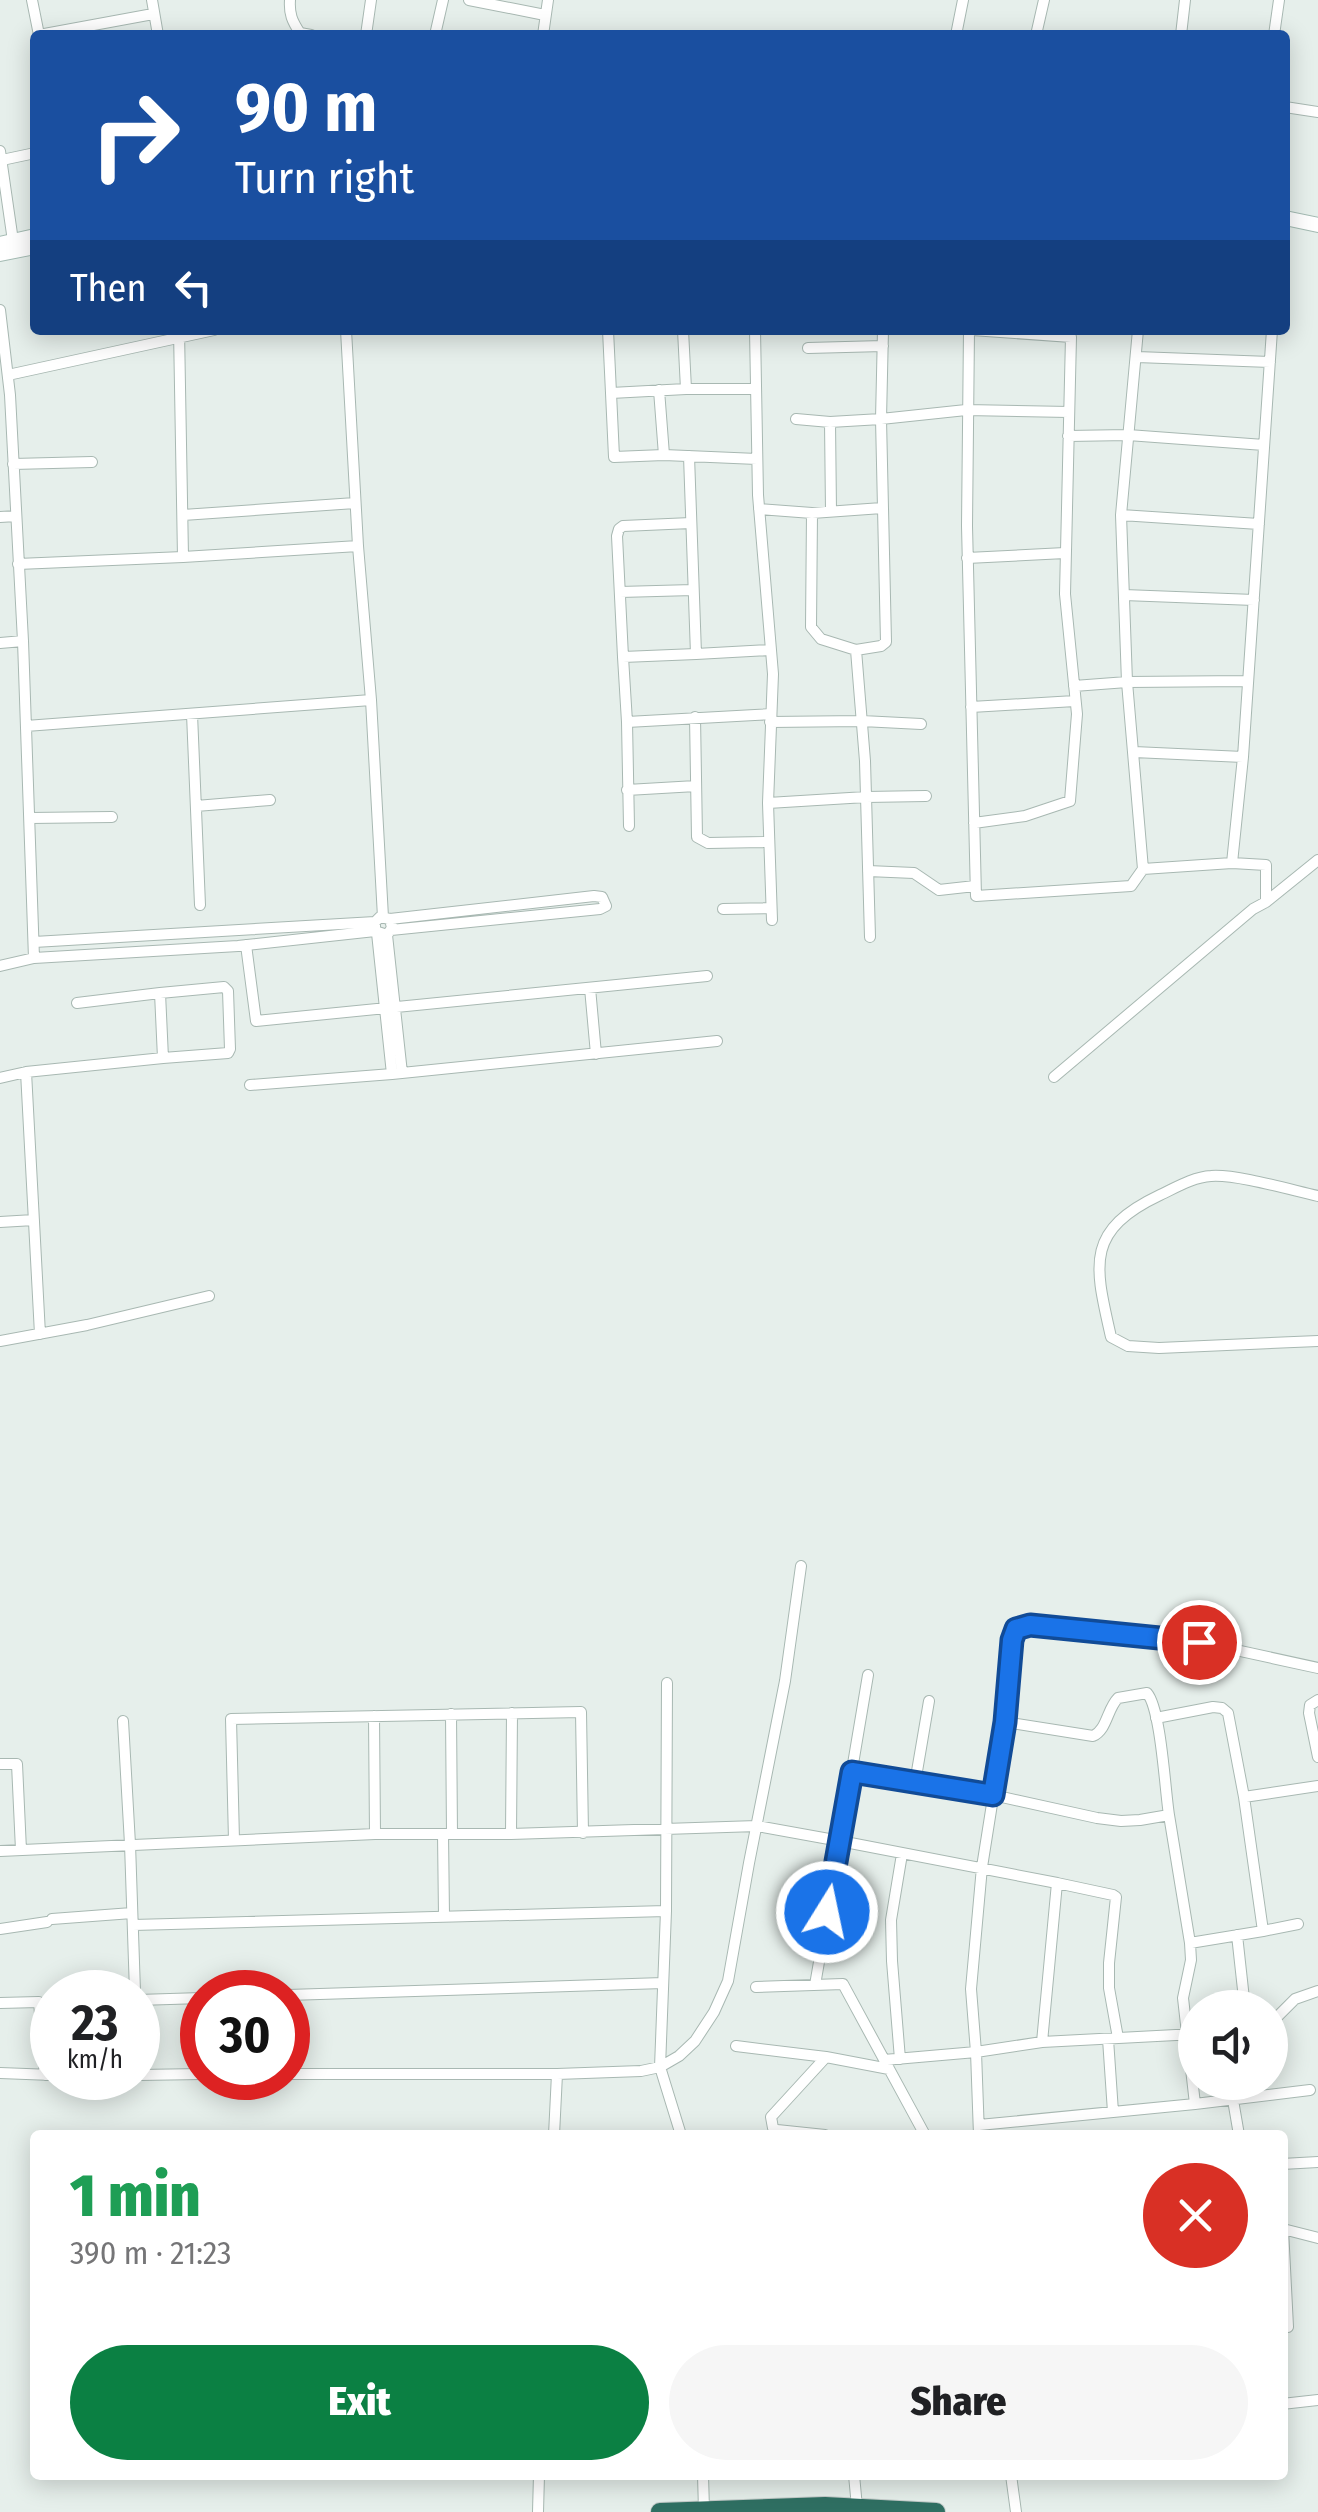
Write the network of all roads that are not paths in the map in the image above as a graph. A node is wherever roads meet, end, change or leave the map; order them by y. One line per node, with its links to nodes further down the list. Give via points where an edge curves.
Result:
1 (32, 0): 14 (street)
2 (152, 0): 12 (street)
3 (290, 0): 17 (street)
4 (371, 0): 18 (street)
5 (443, 0): 19 (street)
6 (469, 0): 13 (street)
7 (548, 0): 13 (street)
8 (963, 0): 21 (street)
9 (1044, 0): 22 (street)
10 (1185, 0): 23 (street)
11 (1279, 0): 24 (street)
12 (153, 14): 15 (street); 16 (street)
13 (545, 16): 20 (street)
14 (38, 30)
15 (66, 30)
16 (157, 30)
17 (299, 30)
18 (367, 30)
19 (436, 30)
20 (544, 30)
21 (957, 30)
22 (1037, 30)
23 (1182, 30)
24 (1275, 30)
25 (1290, 108): 26 (street)
26 (1318, 112)
27 (30, 153): 28 (street)
28 (1, 156): 31 (street)
29 (1290, 219): 30 (street)
30 (1318, 226)
31 (6, 242)
32 (30, 248): 33 (street)
33 (0, 254)
34 (0, 310): 50 (street)
35 (171, 335): 50 (street)
36 (179, 335): 73 (street)
37 (346, 335): 68 (street)
38 (608, 335): 54 (street)
39 (684, 335): 51 (street)
40 (755, 335): 52 (street)
41 (883, 335): 46 (street)
42 (971, 335): 55 (street)
43 (1054, 335): 56 (street, via 1071,336)
44 (1138, 335): 48 (street)
45 (1272, 335): 49 (street)
46 (884, 346): 47 (street); 58 (street)
47 (808, 348)
48 (1136, 357): 49 (street); 60 (street)
49 (1270, 362): 62 (street)
50 (8, 375): 67 (street)
51 (686, 389): 52 (street); 53 (street)
52 (756, 389): 65 (street)
53 (659, 390): 54 (street); 63 (street)
54 (611, 393): 63 (street, via 614,457)
55 (966, 410): 56 (street); 58 (street); 82 (street)
56 (1069, 412): 61 (street)
57 (796, 419): 59 (street)
58 (882, 419): 59 (street); 70 (street)
59 (830, 422): 72 (street)
60 (1128, 434): 61 (street); 62 (street); 74 (street)
61 (1068, 436): 80 (street)
62 (1264, 445): 78 (street)
63 (664, 455): 64 (street)
64 (690, 456): 65 (street); 77 (street)
65 (758, 459): 69 (street)
66 (92, 462): 67 (street)
67 (14, 464): 75 (street)
68 (355, 503): 73 (street); 79 (street)
69 (759, 508): 71 (street); 90 (street)
70 (882, 508): 72 (street); 91 (street, via 886,642)
71 (812, 512): 72 (street); 91 (street, via 811,627 816,636)
72 (831, 512)
73 (183, 515): 81 (street)
74 (1121, 515): 78 (street); 86 (street)
75 (16, 516): 76 (street); 83 (street)
76 (0, 517)
77 (691, 523): 84 (street); 85 (street, via 619,529)
78 (1259, 524): 87 (street)
79 (358, 546): 81 (street); 97 (street)
80 (1065, 553): 82 (street); 96 (street)
81 (184, 557): 83 (street)
82 (967, 558): 99 (street)
83 (18, 564): 88 (street)
84 (693, 590): 85 (street); 92 (street)
85 (620, 592): 93 (street)
86 (1124, 596): 87 (street); 95 (street)
87 (1254, 600): 94 (street)
88 (22, 642): 89 (street); 106 (street)
89 (0, 643)
90 (770, 650): 92 (street); 102 (street)
91 (856, 650): 103 (street)
92 (696, 654): 93 (street)
93 (623, 657): 104 (street)
94 (1248, 681): 95 (street); 108 (street)
95 (1127, 682): 96 (street); 107 (street)
96 (1074, 686): 98 (street)
97 (372, 700): 100 (street); 131 (street)
98 (1075, 701): 99 (street); 118 (street, via 1070,802)
99 (971, 707): 118 (street)
100 (192, 714): 106 (street); 115 (street)
101 (695, 717): 102 (street); 104 (street); 109 (street)
102 (771, 718): 103 (street); 114 (street)
103 (862, 721): 105 (street); 112 (street)
104 (628, 722): 110 (street)
105 (921, 724)
106 (26, 726): 117 (street)
107 (1134, 752): 108 (street); 123 (street)
108 (1243, 756): 122 (street)
109 (696, 786): 110 (street); 120 (street, via 701,840)
110 (627, 790): 119 (street)
111 (926, 796): 112 (street)
112 (866, 797): 114 (street); 124 (street)
113 (270, 800): 115 (street)
114 (768, 803): 120 (street)
115 (196, 806): 128 (street)
116 (112, 817): 117 (street)
117 (30, 818): 133 (street)
118 (974, 824): 125 (street)
119 (629, 826)
120 (769, 842): 129 (street, via 771,914)
121 (1318, 860): 127 (street)
122 (1232, 864): 123 (street); 127 (street, via 1266,865)
123 (1143, 869): 125 (street, via 1131,886 976,896)
124 (868, 871): 125 (street, via 914,872 939,890); 132 (street)
125 (975, 886)
126 (542, 902): 130 (street); 130 (street, via 598,896 606,904); 131 (street)
127 (1266, 902): 147 (street)
128 (200, 904)
129 (723, 909)
130 (543, 916): 131 (street)
131 (382, 927): 133 (street); 134 (street); 141 (street)
132 (870, 937)
133 (34, 942): 135 (street)
134 (246, 945): 135 (street); 141 (street, via 256,1022)
135 (34, 958): 136 (street)
136 (0, 966)
137 (706, 976): 138 (street)
138 (590, 988): 141 (street); 143 (street)
139 (160, 993): 140 (street); 144 (street); 144 (street, via 228,991 228,1054)
140 (77, 1003)
141 (390, 1009): 146 (street)
142 (716, 1041): 143 (street)
143 (596, 1054): 146 (street)
144 (163, 1058): 145 (street)
145 (26, 1072): 148 (street); 151 (street)
146 (397, 1073): 149 (street)
147 (1054, 1077)
148 (0, 1078)
149 (250, 1085)
150 (1318, 1196): 156 (street, via 1211,1176 1186,1183 1138,1206 1103,1240 1098,1267 1111,1337 1128,1346)
151 (34, 1220): 152 (street); 154 (street)
152 (0, 1222)
153 (210, 1296): 154 (street)
154 (40, 1334): 155 (street)
155 (0, 1341)
156 (1318, 1341)
157 (801, 1566): 177 (street)
158 (1318, 1668): 168 (street, via 1199,1642 1022,1626 1013,1634)
159 (868, 1674): 171 (street)
160 (668, 1683): 178 (street)
161 (1318, 1700): 169 (street, via 1309,1713)
162 (929, 1702): 172 (street)
163 (512, 1713): 164 (street); 179 (street, via 581,1712); 182 (street)
164 (451, 1714): 165 (street); 181 (street)
165 (374, 1716): 180 (street); 183 (street, via 232,1719)
166 (1156, 1718): 168 (street, via 1151,1696 1142,1693 1118,1698 1093,1736); 175 (street, via 1222,1708); 176 (street)
167 (123, 1721): 185 (street)
168 (1005, 1722): 174 (street)
169 (1318, 1757)
170 (0, 1764): 187 (street, via 16,1764)
171 (852, 1772): 172 (street); 184 (street)
172 (915, 1783): 174 (street)
173 (1318, 1786): 175 (street)
174 (993, 1795): 176 (street, via 1122,1822); 189 (street)
175 (1244, 1798): 196 (street)
176 (1169, 1815): 198 (street)
177 (756, 1826): 178 (street); 184 (street); 218 (street, via 728,1981 694,2041)
178 (666, 1829): 179 (street); 191 (street)
179 (583, 1832): 182 (street)
180 (374, 1834): 181 (street); 183 (street)
181 (448, 1834): 182 (street); 192 (street)
182 (512, 1834)
183 (234, 1840): 185 (street)
184 (840, 1840): 188 (street); 201 (street)
185 (130, 1844): 187 (street); 193 (street)
186 (0, 1850): 187 (street)
187 (21, 1850)
188 (902, 1854): 189 (street); 216 (street, via 891,1920)
189 (982, 1868): 190 (street); 214 (street, via 970,1990)
190 (1057, 1883): 211 (street, via 1116,1897 1109,1963); 212 (street)
191 (666, 1910): 192 (street); 200 (street)
192 (444, 1916): 193 (street)
193 (133, 1919): 195 (street, via 50,1920); 199 (street)
194 (1298, 1924): 196 (street)
195 (0, 1929)
196 (1263, 1931): 197 (street)
197 (1236, 1935): 198 (street); 204 (street)
198 (1190, 1943): 203 (street)
199 (134, 1970)
200 (663, 1983): 206 (street); 218 (street)
201 (814, 1985): 202 (street); 217 (street, via 842,1984)
202 (756, 1987)
203 (1184, 1990)
204 (1243, 1990)
205 (1318, 1991): 209 (street)
206 (310, 1995)
207 (30, 2002): 208 (street)
208 (0, 2004)
209 (1288, 2005)
210 (1178, 2035): 211 (street)
211 (1113, 2038): 212 (street); 228 (street)
212 (1042, 2042): 214 (street)
213 (736, 2046): 215 (street)
214 (976, 2052): 216 (street); 233 (street)
215 (826, 2057): 217 (street); 231 (street, via 774,2112 770,2123)
216 (900, 2059): 217 (street)
217 (886, 2064): 232 (street)
218 (660, 2066): 222 (street); 230 (street)
219 (0, 2073): 220 (street)
220 (30, 2074)
221 (310, 2074): 222 (street)
222 (557, 2074): 229 (street)
223 (1310, 2090): 224 (street)
224 (1288, 2093)
225 (1196, 2100): 227 (street)
226 (1233, 2100): 227 (street); 234 (street)
227 (1196, 2104): 228 (street)
228 (1113, 2112): 233 (street)
229 (554, 2130)
230 (679, 2130)
231 (777, 2130)
232 (922, 2130)
233 (979, 2130)
234 (1238, 2130)
235 (1318, 2162): 236 (street)
236 (1288, 2164)
237 (1288, 2229): 238 (street)
238 (1318, 2238)
239 (1318, 2400): 240 (street)
240 (1288, 2403)
241 (540, 2480): 247 (street)
242 (703, 2480): 246 (street)
243 (854, 2480): 245 (street)
244 (1012, 2480): 250 (street)
245 (857, 2507): 246 (highway); 249 (highway)
246 (704, 2510): 248 (highway)
247 (538, 2512)
248 (660, 2512)
249 (936, 2512)
250 (1016, 2512)

